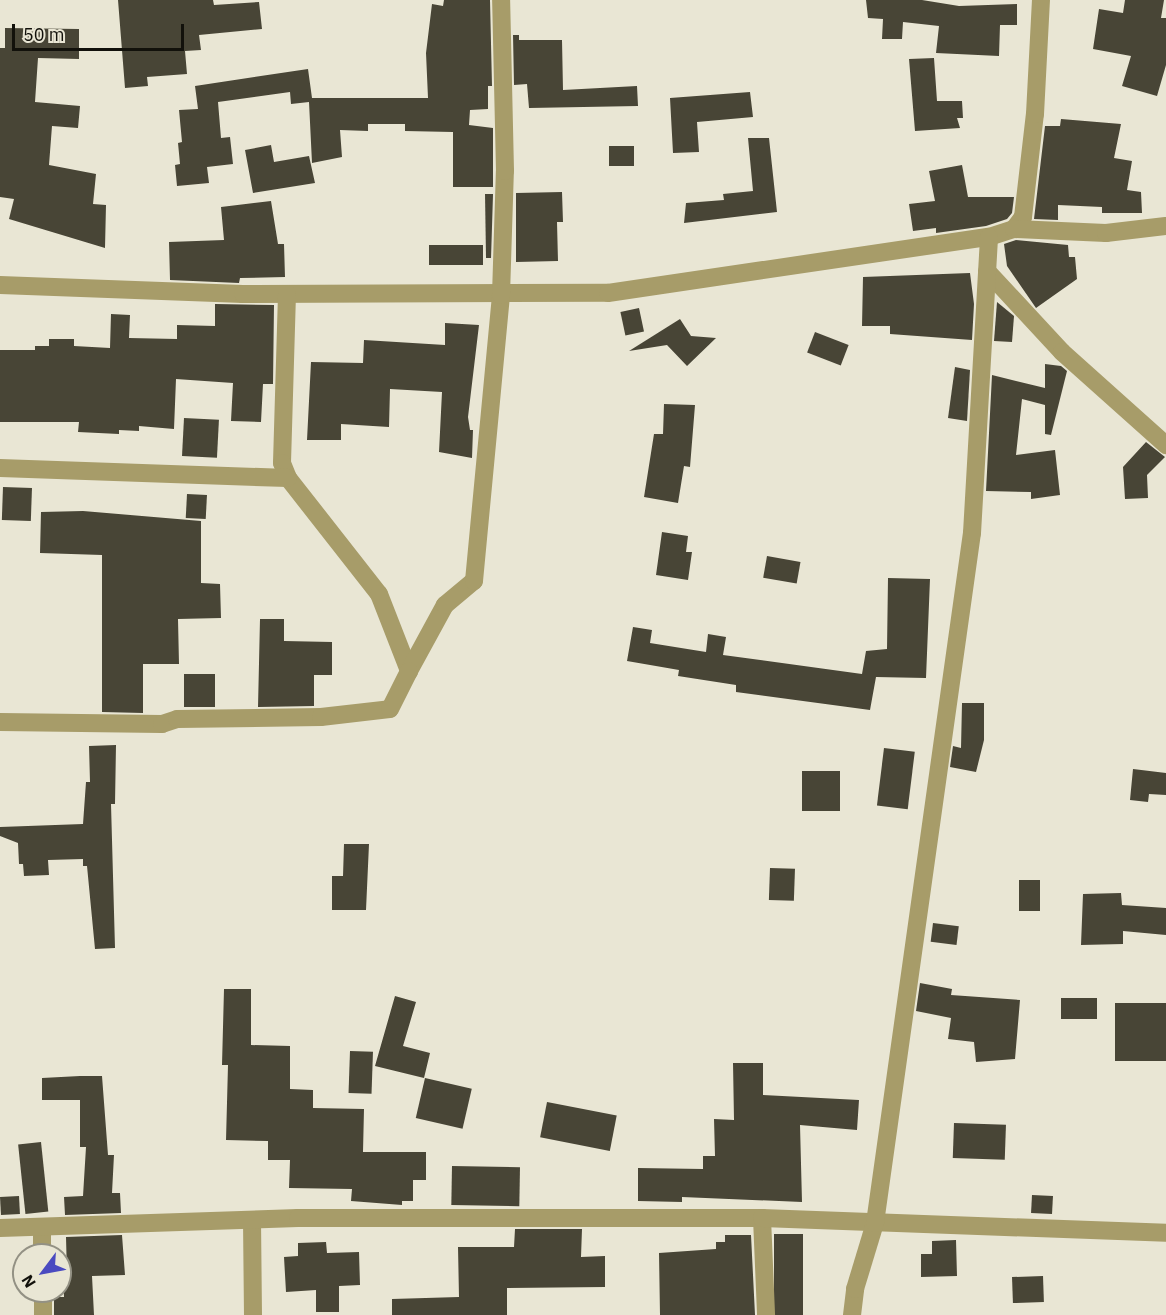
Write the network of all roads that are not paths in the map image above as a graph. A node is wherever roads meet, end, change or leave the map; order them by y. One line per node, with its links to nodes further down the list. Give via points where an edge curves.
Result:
1 (501, 0): 9 (street, via 505,171)
2 (1041, 0): 4 (street, via 1035,114 1023,217)
3 (1166, 226): 4 (street, via 1106,233)
4 (1014, 229): 5 (street)
5 (989, 237): 6 (street); 9 (street, via 608,293)
6 (987, 271): 10 (street, via 1062,352); 17 (street, via 972,533)
7 (0, 285): 8 (street)
8 (287, 294): 9 (street); 12 (street, via 282,463)
9 (501, 295): 13 (street, via 474,581 445,605)
10 (1166, 445)
11 (0, 468): 12 (street)
12 (288, 478): 13 (street, via 379,594)
13 (409, 671): 14 (street, via 390,709 321,717 177,719 162,724)
14 (0, 722)
15 (762, 1218): 16 (street); 17 (street); 23 (street)
16 (252, 1220): 18 (street); 22 (street)
17 (875, 1223): 20 (street); 24 (street, via 855,1289)
18 (42, 1227): 19 (street); 21 (street)
19 (0, 1228)
20 (1166, 1233)
21 (42, 1243)
22 (253, 1315)
23 (766, 1315)
24 (852, 1315)

